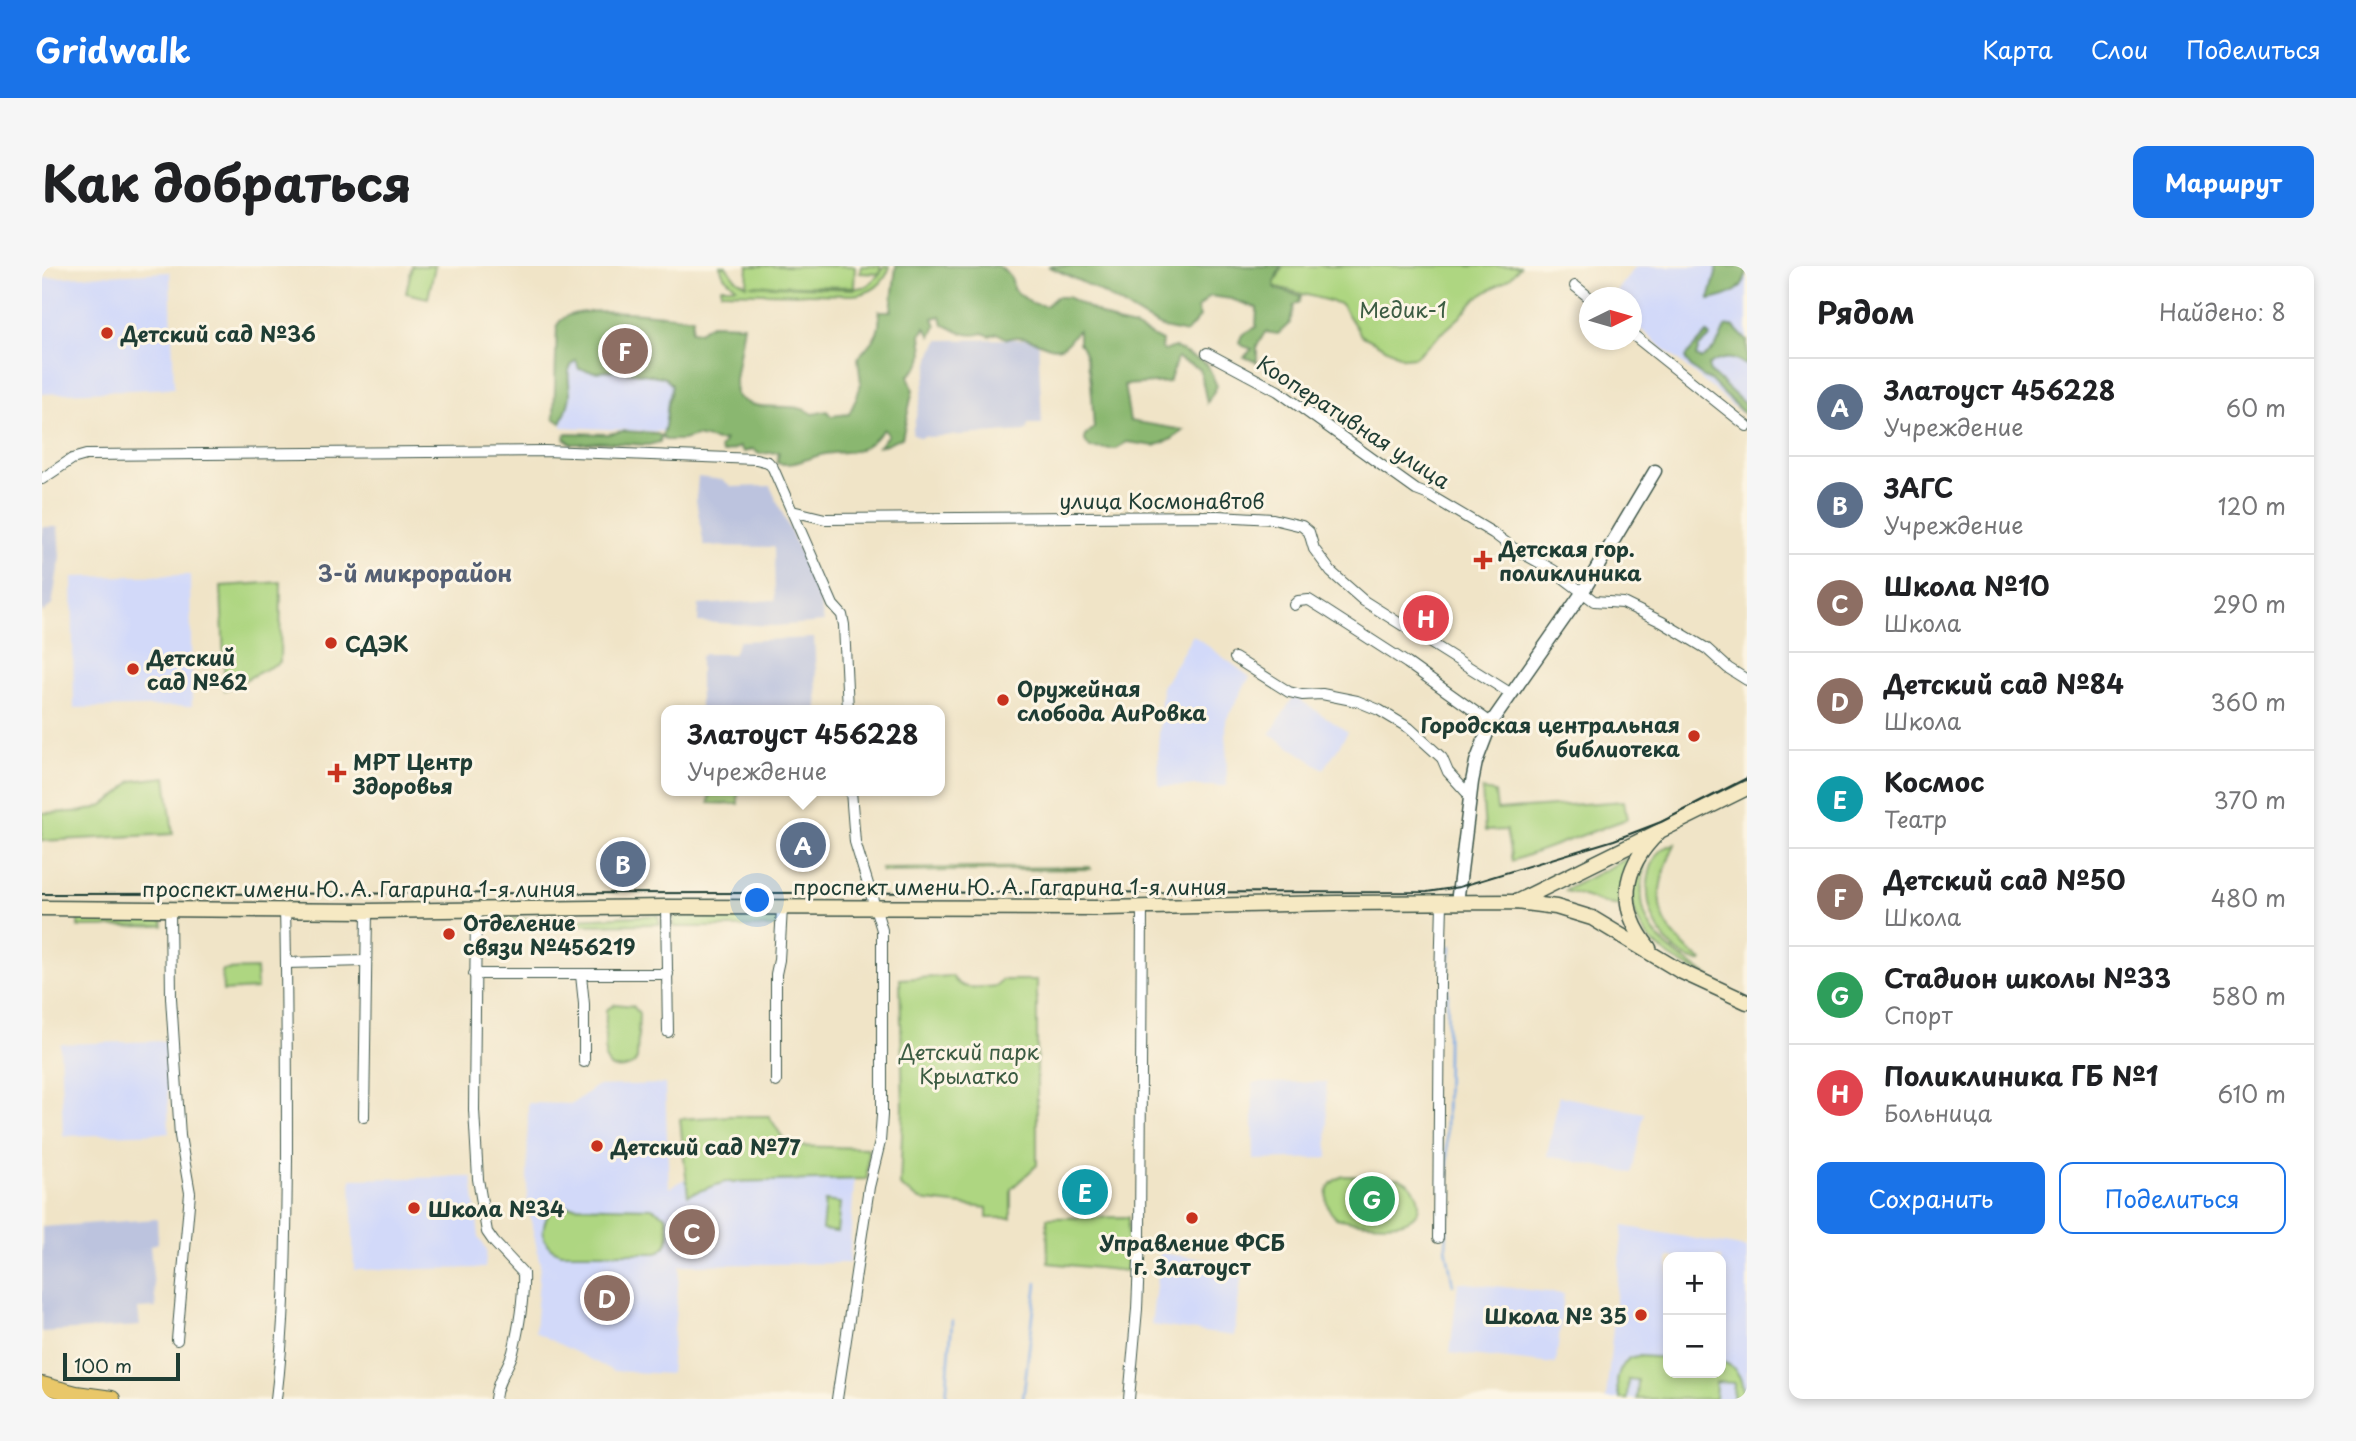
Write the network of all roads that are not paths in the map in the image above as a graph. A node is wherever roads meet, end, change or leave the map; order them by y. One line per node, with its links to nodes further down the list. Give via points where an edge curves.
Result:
1 (1575, 286): 2 (street)
2 (1579, 289)
3 (1642, 342): 5 (street)
4 (1207, 353): 9 (street, Кооперативная улица, via 1278,391 1416,490 1553,570)
5 (1747, 426)
6 (1655, 471): 9 (street)
7 (42, 479): 8 (street, via 86,455 545,451 746,459 768,462)
8 (792, 511): 13 (street, улица Космонавтов, via 825,519 1218,516 1273,519 1302,526 1331,572 1364,601); 14 (street, via 833,605 842,615)
9 (1582, 593): 12 (street, via 1594,601 1623,603 1662,622); 13 (street)
10 (1294, 606): 15 (street, via 1309,600)
11 (1235, 658): 17 (street, via 1289,692 1357,701 1379,710 1431,747)
12 (1747, 680)
13 (1510, 693): 15 (street)
14 (848, 705)
15 (1491, 723): 17 (street)
16 (1747, 788): 19 (main road)
17 (1469, 795): 21 (street, via 1464,855)
18 (851, 796): 26 (street, via 855,842)
19 (1664, 828): 20 (main road); 31 (main road, via 1634,864 1627,893 1634,925)
20 (1516, 902): 21 (main road, проспект имени Ю. А. Гагарина 1-я линия); 31 (main road, проспект имени Ю. А. Гагарина 1-я линия, via 1592,918)
21 (1450, 903): 23 (main road, проспект имени Ю. А. Гагарина 1-я линия); 42 (street, via 1440,992)
22 (666, 907): 25 (main road, проспект имени Ю. А. Гагарина 1-я линия); 29 (main road, проспект имени Ю. А. Гагарина 1-я линия); 34 (street)
23 (1142, 907): 26 (main road, проспект имени Ю. А. Гагарина 1-я линия); 49 (street, via 1140,1238)
24 (42, 908): 27 (main road, проспект имени Ю. А. Гагарина 1-я линия)
25 (782, 908): 26 (main road, проспект имени Ю. А. Гагарина 1-я линия); 40 (street, via 776,974)
26 (875, 908): 48 (street, via 882,930 880,1142)
27 (170, 909): 28 (main road, проспект имени Ю. А. Гагарина 1-я линия); 43 (street, via 180,1136 190,1193)
28 (285, 910): 30 (main road, проспект имени Ю. А. Гагарина 1-я линия); 33 (street)
29 (476, 910): 30 (main road, проспект имени Ю. А. Гагарина 1-я линия); 35 (street)
30 (368, 911): 32 (street)
31 (1653, 953): 37 (main road, проспект имени Ю. А. Гагарина 1-я линия)
32 (366, 961): 33 (street); 41 (street)
33 (286, 963): 46 (street, via 286,1273)
34 (668, 974): 36 (street); 38 (street)
35 (474, 975): 36 (street); 47 (street, via 474,1110 484,1221 494,1242 523,1273 513,1351 498,1379)
36 (581, 975): 39 (street)
37 (1747, 1002)
38 (668, 1032)
39 (584, 1062)
40 (776, 1083)
41 (364, 1118)
42 (1438, 1238)
43 (177, 1340)
44 (42, 1385): 45 (main road)
45 (112, 1399)
46 (276, 1399)
47 (495, 1399)
48 (837, 1399)
49 (1129, 1399)

